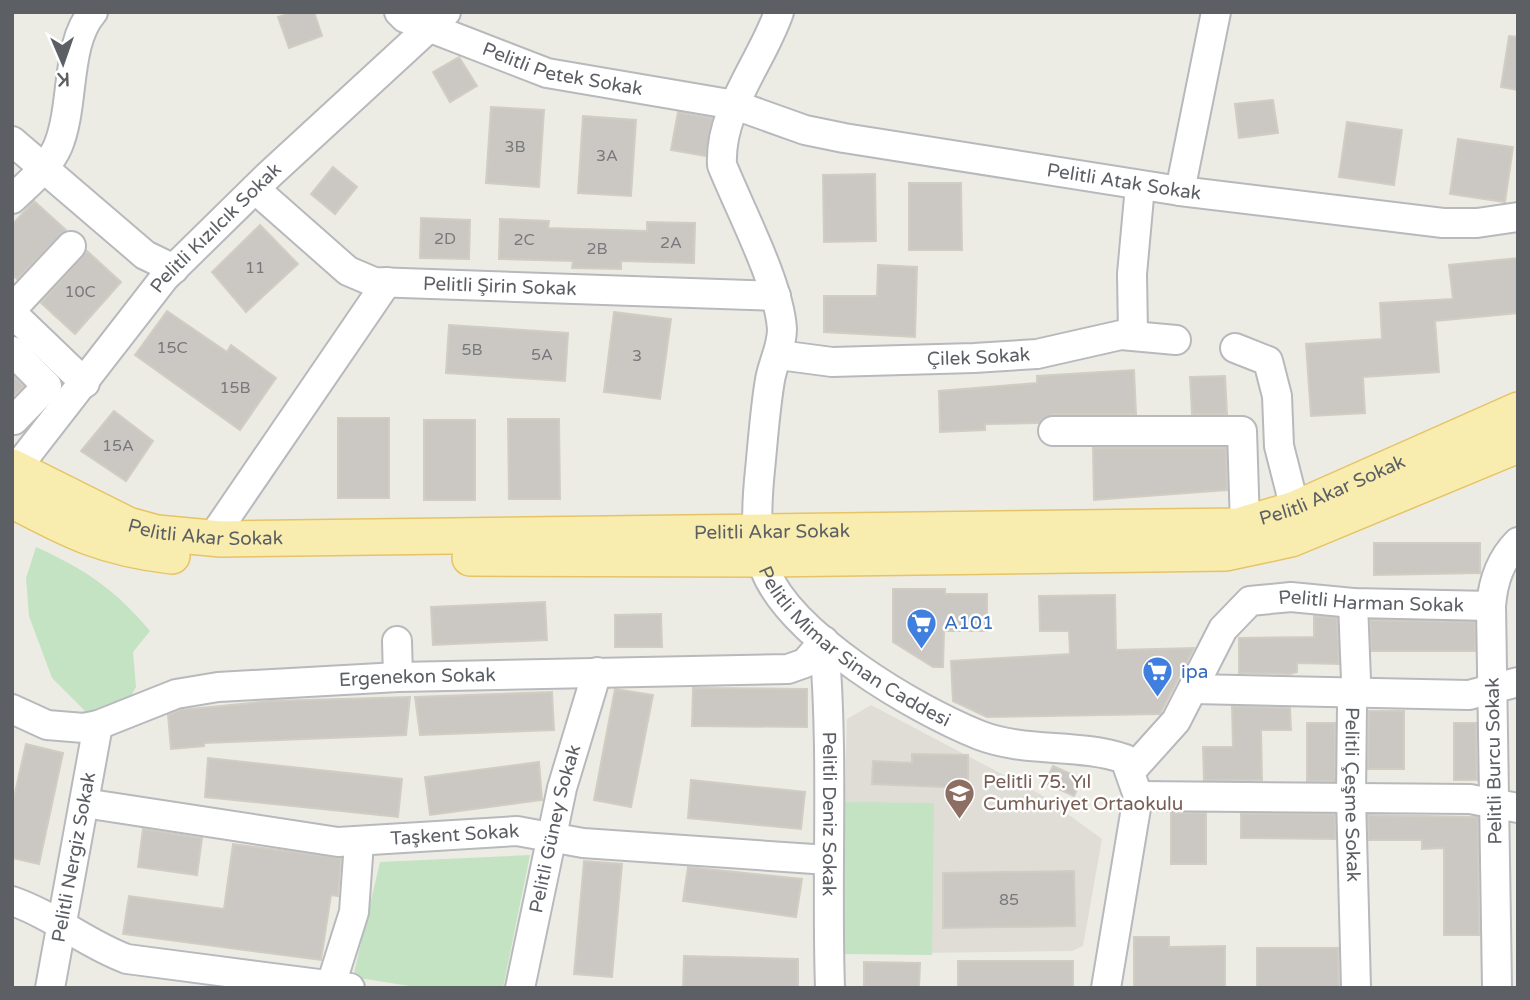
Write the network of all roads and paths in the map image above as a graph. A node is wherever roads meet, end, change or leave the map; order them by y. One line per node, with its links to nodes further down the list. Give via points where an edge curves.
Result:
1 (399, 12): 5 (street, Pelitli Petek Sokak)
2 (779, 12): 6 (street, Pelitli Mimar Sinan Caddesi)
3 (1216, 12): 11 (street)
4 (87, 19): 8 (street, via 58,147)
5 (437, 20): 6 (street, Pelitli Petek Sokak, via 547,74); 10 (street, Pelitli Kızılcık Sokak)
6 (735, 105): 9 (street, Pelitli Atak Sokak, via 805,131); 17 (street, Pelitli Mimar Sinan Caddesi, via 725,134 722,165)
7 (12, 141): 8 (street)
8 (44, 168): 12 (street); 15 (street, via 145,255)
9 (1140, 186): 11 (street, Pelitli Atak Sokak); 19 (street, via 1132,274)
10 (255, 189): 15 (street, Pelitli Kızılcık Sokak); 16 (street, Pelitli Şirin Sokak, via 348,271 374,282)
11 (1180, 191): 13 (street, Pelitli Atak Sokak, via 1443,223)
12 (12, 199)
13 (1518, 217)
14 (71, 246): 18 (street)
15 (174, 269): 24 (street, Pelitli Kızılcık Sokak, via 127,323)
16 (387, 282): 17 (street, Pelitli Şirin Sokak); 32 (street)
17 (776, 296): 23 (street, Pelitli Mimar Sinan Caddesi, via 782,326)
18 (12, 311): 24 (street)
19 (1133, 335): 20 (street, Çilek Sokak); 23 (street, Çilek Sokak, via 1037,354 974,358 832,362)
20 (1176, 340)
21 (1235, 348): 30 (street, via 1268,361 1277,396 1279,446)
22 (12, 351): 26 (street, via 47,386)
23 (779, 355): 34 (street, Pelitli Mimar Sinan Caddesi, via 770,378 759,473)
24 (85, 383): 29 (street, Pelitli Kızılcık Sokak)
25 (1518, 410): 30 (main road, Pelitli Akar Sokak)
26 (13, 419)
27 (1053, 431): 31 (street, via 1242,431)
28 (1518, 445): 34 (main road, Pelitli Akar Sokak, via 1291,539 1226,553)
29 (13, 478): 32 (main road, Pelitli Akar Sokak, via 128,525); 34 (main road, Pelitli Akar Sokak, via 102,544 189,558)
30 (1295, 509): 31 (main road, Pelitli Akar Sokak)
31 (1245, 524): 34 (main road, Pelitli Akar Sokak)
32 (212, 538): 34 (main road, Pelitli Akar Sokak)
33 (1518, 542): 36 (street, Pelitli Burcu Sokak, via 1499,569)
34 (760, 545): 38 (street, Pelitli Mimar Sinan Caddesi, via 766,572 793,614)
35 (1353, 603): 36 (street, Pelitli Harman Sokak); 42 (street, Pelitli Harman Sokak, via 1291,597 1250,601 1223,629); 43 (street, Pelitli Çeşme Sokak)
36 (1491, 606): 41 (street, Pelitli Burcu Sokak)
37 (397, 641): 40 (street)
38 (824, 642): 39 (street, Ergenekon Sokak, via 805,663 788,669); 46 (street, Pelitli Mimar Sinan Caddesi, via 946,721 999,741 1125,759); 52 (street, Pelitli Deniz Sokak, via 831,749)
39 (597, 672): 40 (street, Ergenekon Sokak); 50 (street, Pelitli Güney Sokak)
40 (398, 677): 45 (street, Ergenekon Sokak, via 187,692)
41 (1506, 686): 43 (street, via 1469,695); 49 (street, Pelitli Burcu Sokak)
42 (1193, 689): 43 (street); 46 (street)
43 (1354, 692): 47 (street, Pelitli Çeşme Sokak)
44 (12, 709): 45 (street, Ergenekon Sokak, via 47,724)
45 (98, 725): 48 (street, Pelitli Nergiz Sokak)
46 (1135, 783): 47 (street); 60 (street)
47 (1351, 797): 49 (street); 61 (street, Pelitli Çeşme Sokak)
48 (84, 803): 51 (street, Taşkent Sokak); 54 (street, Pelitli Nergiz Sokak)
49 (1507, 805): 55 (street, Pelitli Burcu Sokak)
50 (552, 837): 51 (street, Taşkent Sokak, via 517,831); 52 (street, Taşkent Sokak); 58 (street, Pelitli Güney Sokak)
51 (359, 842): 56 (street, via 354,912)
52 (828, 860): 59 (street, Pelitli Deniz Sokak)
53 (12, 901): 54 (street)
54 (62, 923): 56 (street, via 104,951 127,959); 57 (street, Pelitli Nergiz Sokak)
55 (1507, 952): 62 (street, Pelitli Burcu Sokak)
56 (337, 987)
57 (50, 988)
58 (520, 988)
59 (830, 988)
60 (1106, 988)
61 (1356, 988)
62 (1497, 988)

